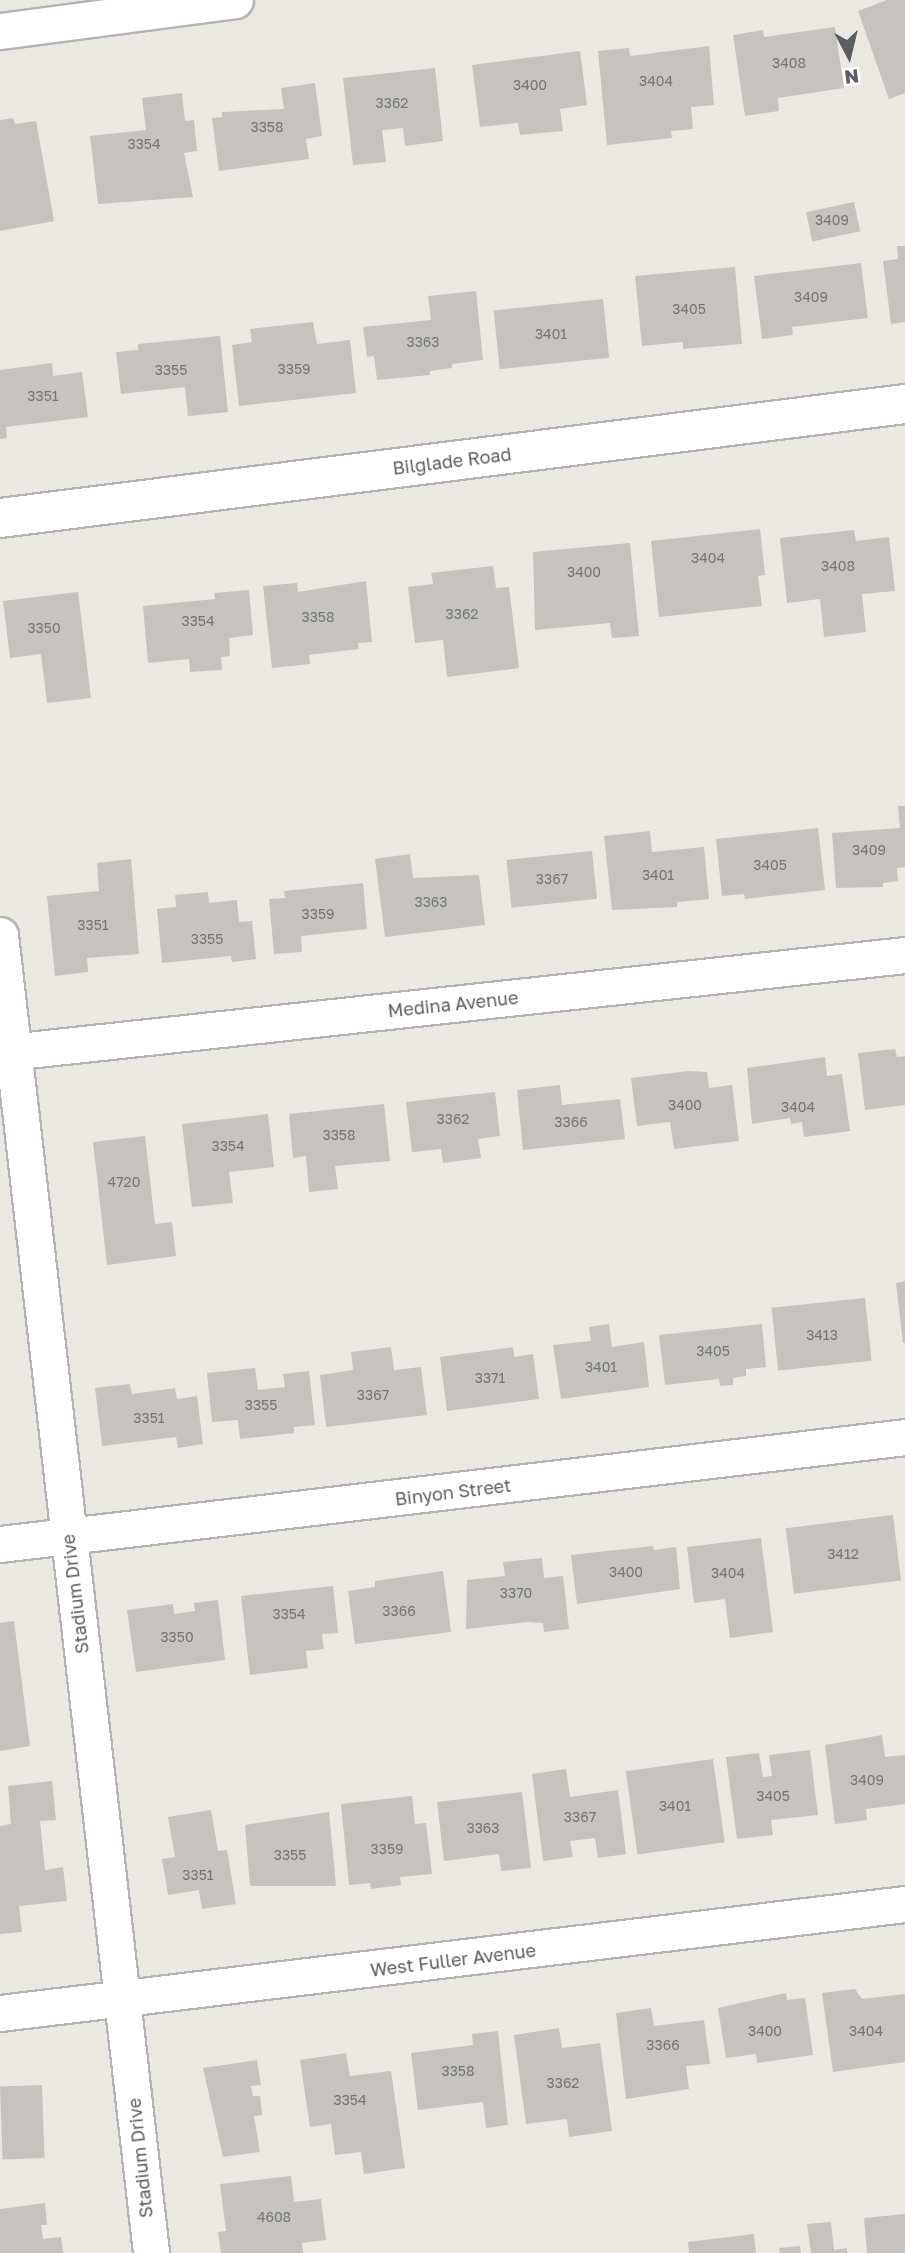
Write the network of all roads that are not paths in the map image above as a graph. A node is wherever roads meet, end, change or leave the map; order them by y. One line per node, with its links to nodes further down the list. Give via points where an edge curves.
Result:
1 (234, 0): 2 (street)
2 (0, 31)
3 (905, 404): 4 (street, Bilglade Road)
4 (0, 518)
5 (0, 935): 7 (street, Stadium Drive)
6 (905, 955): 7 (street, Medina Avenue)
7 (7, 1053): 9 (street, Stadium Drive)
8 (905, 1437): 9 (street, Binyon Street)
9 (69, 1538): 10 (street, Binyon Street); 12 (street, Stadium Drive)
10 (0, 1544)
11 (905, 1904): 12 (street, West Fuller Avenue)
12 (122, 2000): 13 (street, West Fuller Avenue); 14 (street, Stadium Drive)
13 (0, 2013)
14 (151, 2253)

